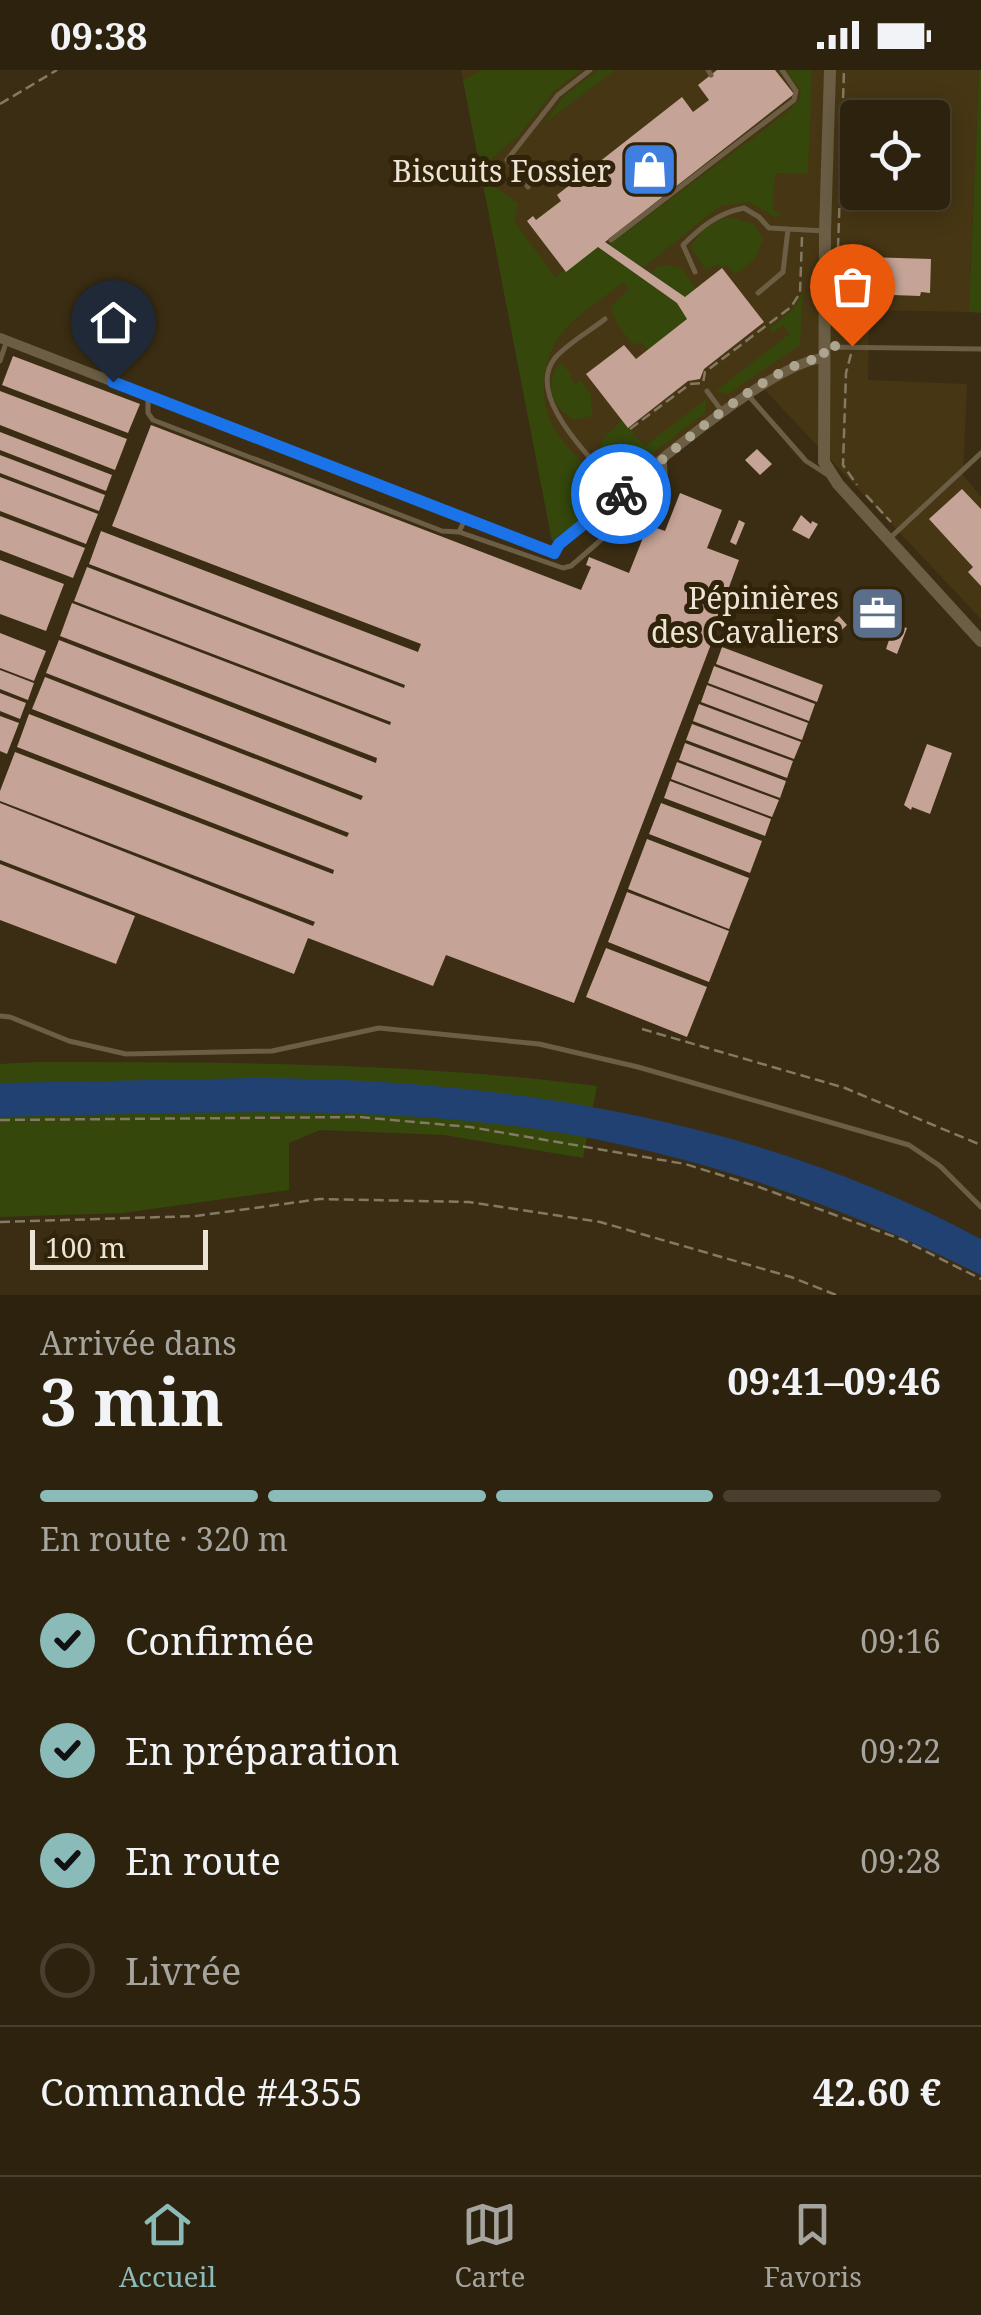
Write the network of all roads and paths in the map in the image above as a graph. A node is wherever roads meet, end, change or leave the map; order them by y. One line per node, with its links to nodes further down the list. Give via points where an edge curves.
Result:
1 (57, 70): 6 (path)
2 (590, 70): 7 (lane, via 558,95 507,160)
3 (782, 70): 11 (lane, via 796,91 794,100)
4 (830, 70): 10 (street)
5 (844, 70): 12 (path)
6 (0, 104)
7 (528, 187)
8 (788, 229): 9 (lane); 13 (lane, via 769,228 744,208 725,212 683,245); 14 (lane, via 783,272)
9 (802, 230): 10 (lane); 26 (path, via 800,293 791,308 704,372 702,384 690,384)
10 (825, 231): 20 (street)
11 (611, 240)
12 (838, 263)
13 (695, 272)
14 (758, 293)
15 (837, 302): 18 (path)
16 (605, 319): 30 (lane, via 556,358 548,384 555,412)
17 (3, 339): 21 (lane); 24 (street)
18 (852, 346): 19 (lane); 20 (lane); 33 (path, via 843,465)
19 (981, 349)
20 (824, 352): 23 (street); 29 (street, via 824,462)
21 (0, 361)
22 (708, 390): 25 (lane)
23 (748, 395): 25 (street); 29 (lane, via 806,461)
24 (148, 396): 31 (street); 32 (lane, via 153,420)
25 (722, 413): 28 (street)
26 (630, 428)
27 (981, 452): 33 (lane)
28 (664, 460): 30 (street); 32 (lane, via 666,484 658,498 570,566)
29 (834, 478): 33 (street)
30 (621, 494): 31 (street, via 554,553)
31 (464, 519): 32 (lane)
32 (459, 532)
33 (894, 535): 34 (street)
34 (981, 641)
35 (0, 1016): 39 (lane, via 68,1042 126,1054 272,1051 379,1028 540,1044 909,1145)
36 (642, 1029): 38 (path, via 844,1088)
37 (0, 1120): 41 (path, via 359,1117 470,1127 685,1164 903,1240)
38 (981, 1145)
39 (981, 1207)
40 (0, 1222): 42 (path, via 196,1216 320,1199 469,1202 600,1222)
41 (981, 1279)
42 (836, 1295)

